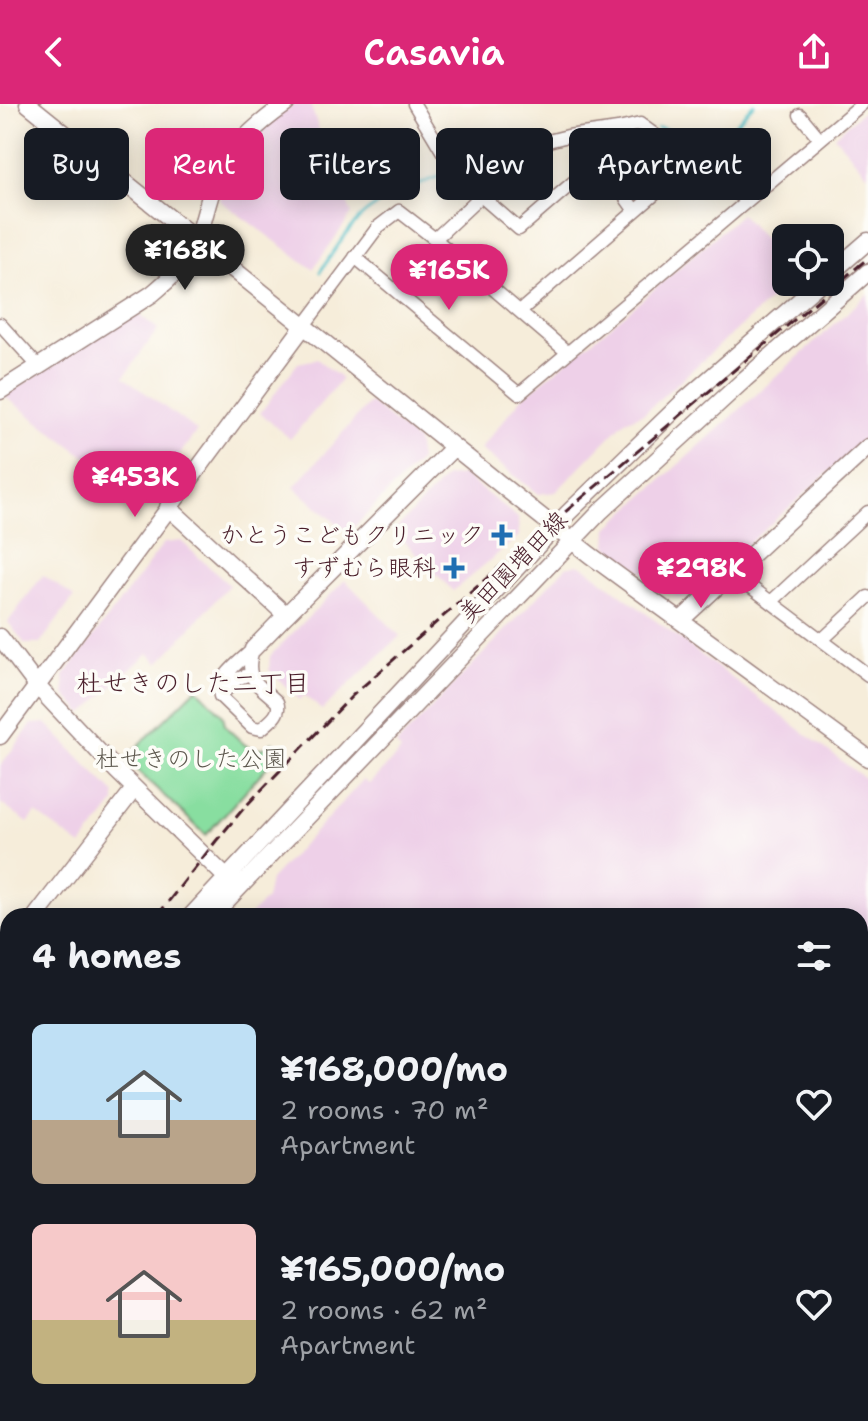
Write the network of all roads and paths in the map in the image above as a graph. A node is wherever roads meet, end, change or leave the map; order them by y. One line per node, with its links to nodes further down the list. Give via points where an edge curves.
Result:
1 (28, 104): 14 (street)
2 (286, 104): 14 (street, via 251,131 228,160 216,180)
3 (414, 104): 8 (street, via 454,167 505,158 528,146)
4 (862, 104): 9 (street)
5 (800, 115): 9 (street)
6 (622, 128): 7 (street)
7 (646, 128)
8 (569, 137)
9 (820, 139): 11 (street)
10 (648, 200): 12 (street)
11 (747, 201): 23 (street)
12 (635, 211): 13 (street, via 599,160 519,229 481,196); 20 (street)
13 (435, 239): 16 (street, via 399,211 378,227); 20 (street)
14 (197, 241): 22 (street); 24 (street, via 184,263 152,294)
15 (868, 241): 17 (street)
16 (355, 257): 22 (street); 23 (street, via 519,394)
17 (844, 262)
18 (868, 272): 31 (street, 美田園増田線)
19 (805, 296): 30 (street, 美田園増田線, via 685,400)
20 (520, 311): 23 (street)
21 (0, 324): 24 (street)
22 (303, 327): 27 (street); 28 (street)
23 (567, 352)
24 (39, 367): 25 (street)
25 (0, 391)
26 (868, 447): 32 (street)
27 (453, 448): 30 (street); 35 (street)
28 (168, 507): 35 (street); 42 (street)
29 (868, 512): 34 (street)
30 (555, 527): 31 (street); 47 (street, 美田園増田線)
31 (572, 540): 36 (street); 47 (street, 美田園増田線)
32 (731, 572): 34 (street); 36 (street)
33 (868, 597): 38 (street)
34 (771, 602): 38 (street)
35 (286, 615): 39 (street)
36 (681, 620): 45 (street)
37 (0, 637): 42 (street)
38 (822, 640): 41 (street)
39 (253, 649): 40 (street); 43 (street, via 221,681)
40 (250, 674): 43 (street); 43 (street, via 279,707 261,729 252,727)
41 (868, 675)
42 (37, 686): 44 (street); 46 (street)
43 (220, 696)
44 (0, 736)
45 (868, 758)
46 (134, 789): 47 (street); 48 (street)
47 (232, 883): 49 (street, 美田園増田線); 50 (street, 美田園増田線)
48 (42, 908)
49 (201, 908)
50 (217, 908)

